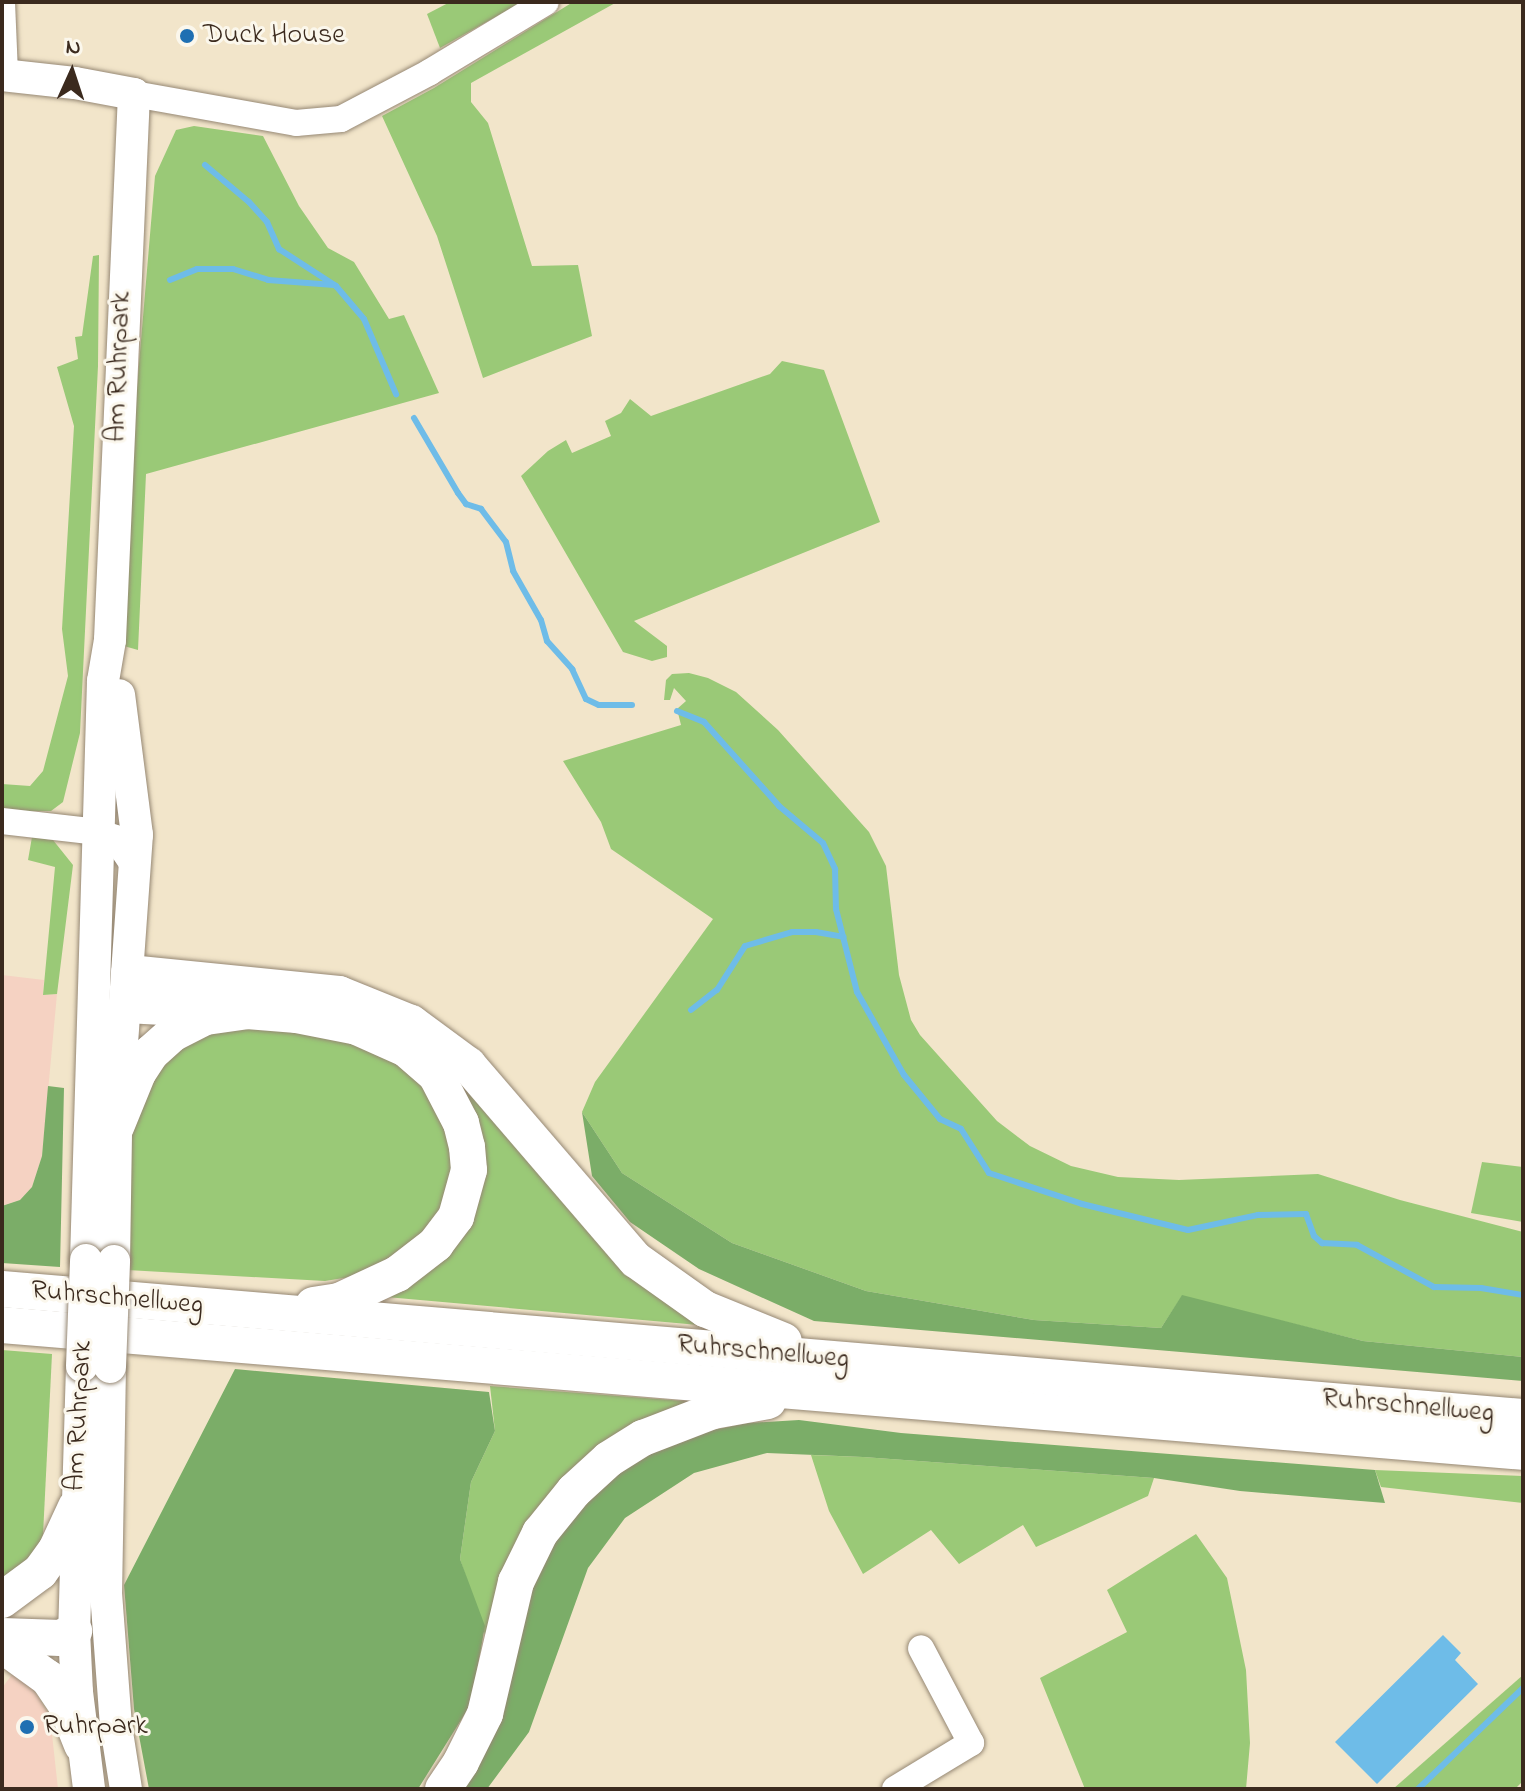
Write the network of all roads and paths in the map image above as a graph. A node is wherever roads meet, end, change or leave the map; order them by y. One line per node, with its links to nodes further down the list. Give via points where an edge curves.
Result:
1 (2, 2): 3 (street)
2 (546, 2): 4 (street, via 341,119 296,123)
3 (3, 75): 4 (main road)
4 (134, 94): 5 (main road, Am Ruhrpark)
5 (110, 640): 6 (main road, Am Ruhrpark); 8 (main road, Am Ruhrpark, via 103,681)
6 (129, 765): 8 (street, via 123,808); 9 (main road, Am Ruhrpark)
7 (2, 821): 8 (street)
8 (98, 832): 9 (street, via 115,838); 10 (main road, Am Ruhrpark)
9 (136, 869): 10 (main road, Am Ruhrpark)
10 (116, 995): 11 (highway); 12 (main road, Am Ruhrpark); 13 (main road, Am Ruhrpark); 18 (highway, via 339,994 411,1023 468,1065 609,1232 668,1286 705,1309)
11 (247, 1011): 12 (highway, via 206,1017 172,1034 138,1073); 15 (highway, via 343,1023 406,1049 436,1075 451,1098 469,1170 456,1217 436,1244 397,1274 339,1301)
12 (116, 1127): 13 (main road, Am Ruhrpark)
13 (100, 1260): 17 (main road, Am Ruhrpark, bridge)
14 (2, 1289): 15 (highway, Ruhrschnellweg)
15 (243, 1309): 18 (highway, Ruhrschnellweg)
16 (2, 1325): 18 (highway, Ruhrschnellweg)
17 (96, 1367): 21 (main road, Am Ruhrpark); 22 (main road, Am Ruhrpark)
18 (888, 1381): 19 (highway, Ruhrschnellweg); 20 (highway, Ruhrschnellweg); 31 (highway, via 713,1411 643,1438 609,1459 574,1491 540,1533 516,1582 485,1714)
19 (1523, 1417)
20 (1523, 1452)
21 (76, 1507): 23 (highway, via 40,1572); 24 (main road, Am Ruhrpark)
22 (106, 1593): 24 (main road, via 92,1617); 30 (main road, Am Ruhrpark)
23 (2, 1600)
24 (74, 1631): 25 (highway, via 61,1638); 28 (main road, Am Ruhrpark)
25 (2, 1636)
26 (2, 1645): 28 (highway, via 48,1678)
27 (921, 1648): 32 (street, via 971,1743)
28 (82, 1745): 29 (main road, Am Ruhrpark)
29 (89, 1789)
30 (126, 1789)
31 (443, 1789)
32 (895, 1789)

